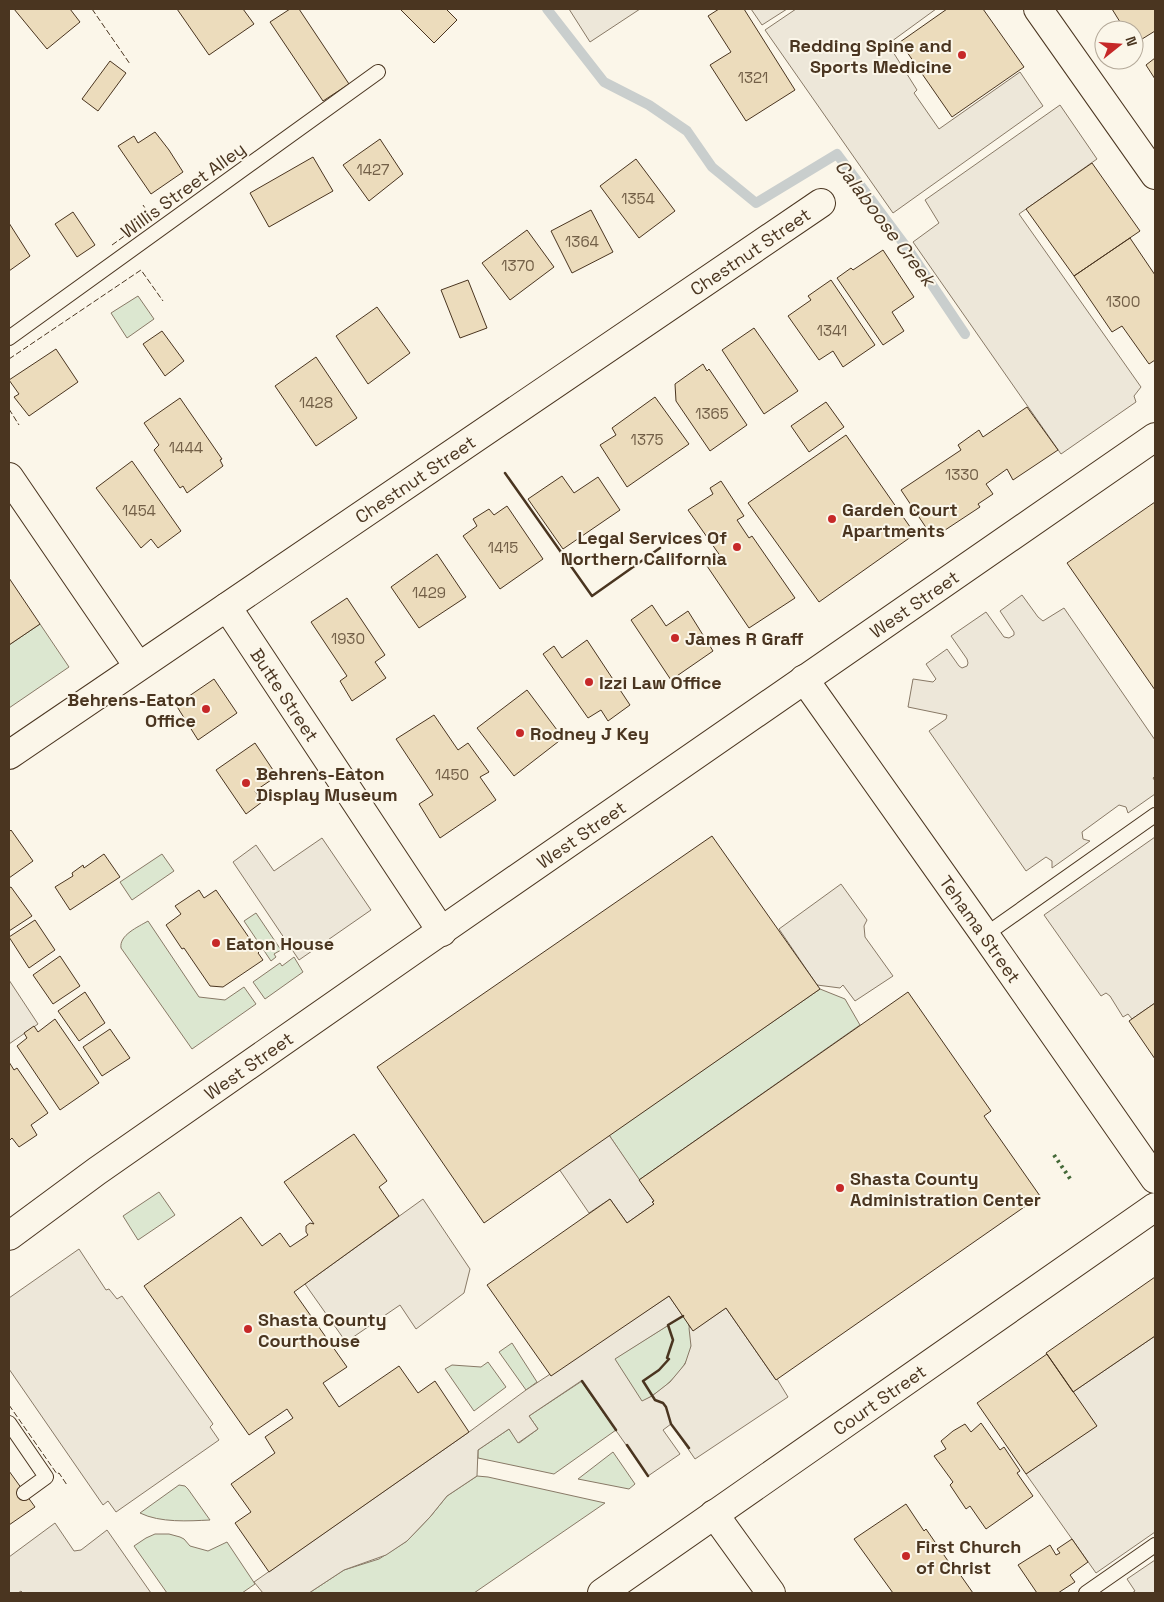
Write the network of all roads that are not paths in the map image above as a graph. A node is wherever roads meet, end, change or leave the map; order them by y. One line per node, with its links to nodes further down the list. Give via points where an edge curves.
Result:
1 (1038, 9): 3 (street)
2 (378, 72): 5 (lane, Willis Street Alley)
3 (1155, 175)
4 (822, 203): 8 (street, Chestnut Street)
5 (9, 338)
6 (1155, 437): 10 (street, West Street)
7 (9, 477): 9 (street)
8 (227, 607): 9 (street, Chestnut Street); 13 (street, Butte Street)
9 (138, 666): 11 (street, Chestnut Street)
10 (804, 680): 13 (street, West Street); 14 (street, Tehama Street)
11 (9, 755)
12 (1155, 815): 14 (lane)
13 (442, 932): 17 (street, West Street)
14 (985, 934): 15 (street, Tehama Street)
15 (1155, 1179)
16 (1155, 1207): 20 (street, Court Street)
17 (9, 1236)
18 (9, 1423): 19 (lane, via 46,1477)
19 (24, 1493)
20 (714, 1514): 22 (street, Court Street); 23 (street)
21 (1155, 1545): 24 (lane)
22 (602, 1593)
23 (771, 1593)
24 (1086, 1593)

